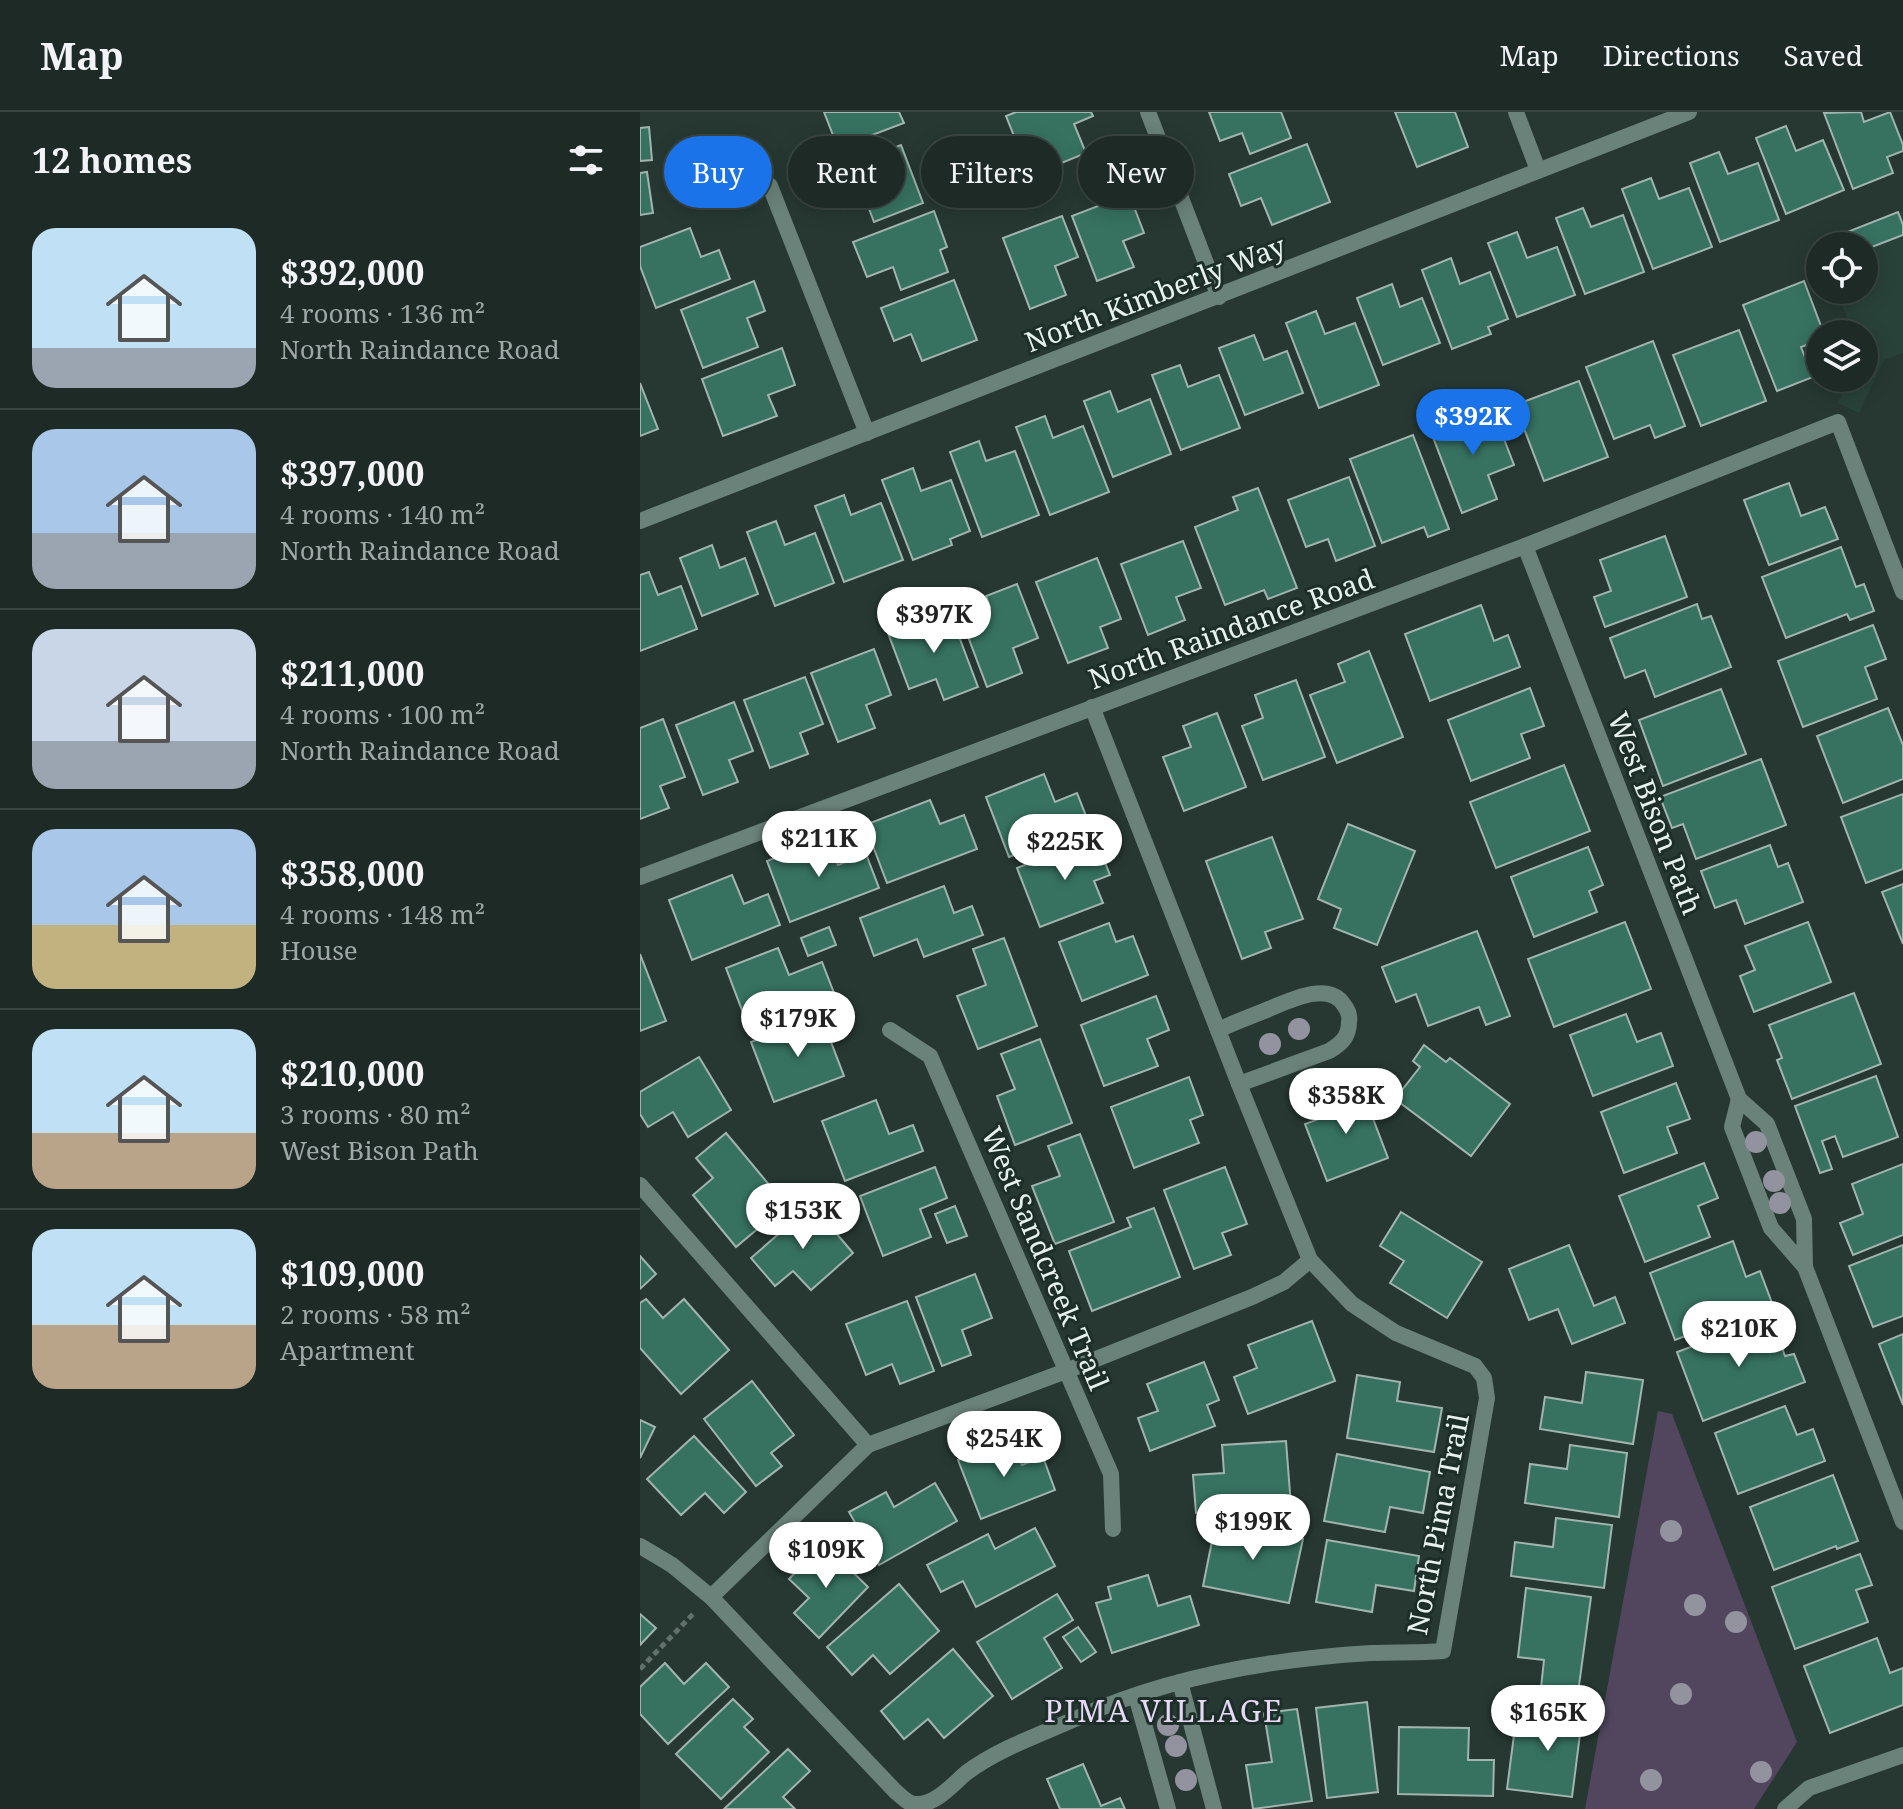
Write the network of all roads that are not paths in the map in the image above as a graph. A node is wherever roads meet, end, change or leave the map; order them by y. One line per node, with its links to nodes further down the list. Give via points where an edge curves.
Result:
1 (1148, 112): 6 (street)
2 (1516, 112): 4 (street)
3 (1689, 112): 4 (street, North Kimberly Way)
4 (1538, 170): 6 (street, North Kimberly Way)
5 (772, 191): 7 (street)
6 (1219, 297): 7 (street, North Kimberly Way)
7 (867, 433): 8 (street, North Kimberly Way)
8 (640, 521)
9 (1525, 546): 10 (street, North Raindance Road, via 1838,422); 11 (street, North Raindance Road); 16 (street, West Bison Path)
10 (1903, 592)
11 (1092, 707): 12 (street, North Raindance Road); 14 (street)
12 (640, 877)
13 (890, 1030): 20 (street, West Sandcreek Trail, via 930,1056)
14 (1218, 1030): 15 (street); 15 (street, via 1307,994 1330,994 1349,1015 1339,1045)
15 (1239, 1084): 18 (street)
16 (1739, 1099): 19 (street, West Bison Path, via 1767,1124 1804,1219); 19 (street, West Bison Path, via 1732,1127 1771,1228)
17 (640, 1185): 21 (street)
18 (1310, 1260): 20 (street, via 1284,1282 1252,1297); 26 (street, North Pima Trail, via 1352,1304 1396,1333 1475,1366 1484,1378 1487,1398 1443,1651 1299,1659)
19 (1805, 1267): 22 (street, West Bison Path)
20 (1066, 1371): 21 (street); 23 (street, West Sandcreek Trail, via 1111,1474)
21 (868, 1445): 25 (street)
22 (1903, 1522)
23 (1113, 1529)
24 (640, 1546): 25 (street)
25 (711, 1597): 27 (street, North Pima Trail, via 895,1791 915,1804 943,1793 990,1758)
26 (1180, 1682): 27 (street, North Pima Trail); 31 (street)
27 (1136, 1696): 30 (street)
28 (1903, 1755): 29 (street, via 1809,1788)
29 (1791, 1807)
30 (1168, 1809)
31 (1214, 1809)

